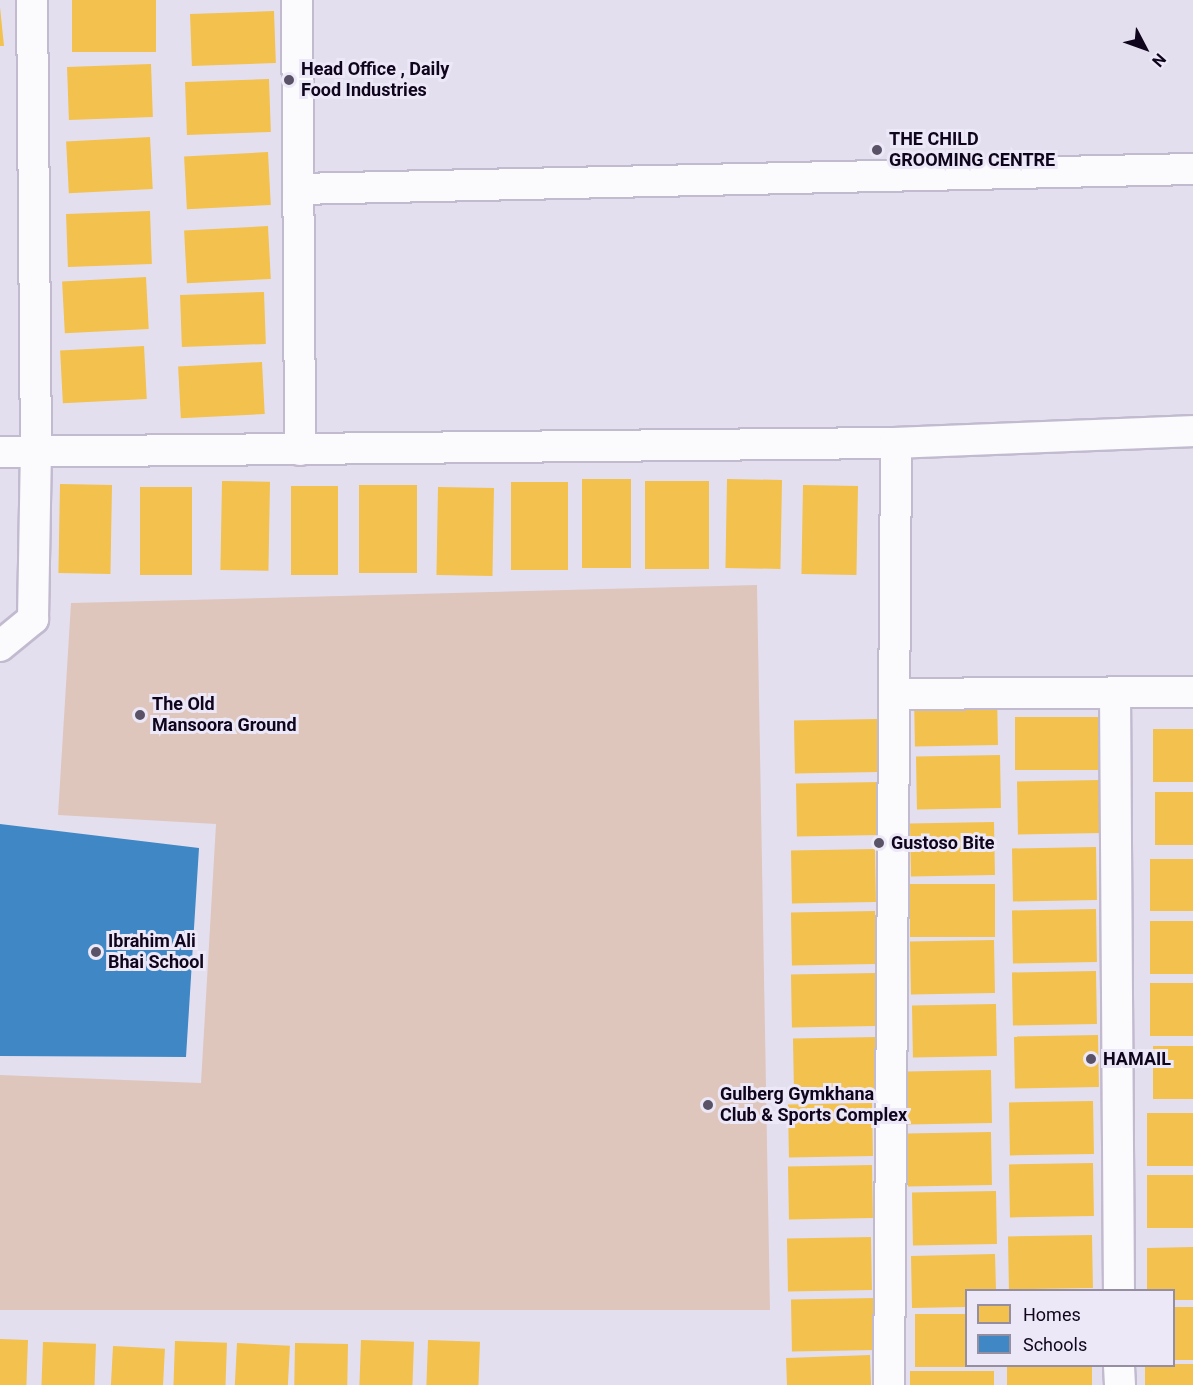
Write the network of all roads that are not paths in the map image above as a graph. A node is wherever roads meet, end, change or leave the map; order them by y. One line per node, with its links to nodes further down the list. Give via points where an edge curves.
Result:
1 (32, 0): 9 (street)
2 (297, 0): 4 (street)
3 (1193, 169): 4 (street)
4 (298, 189): 7 (street)
5 (1193, 431): 6 (street)
6 (896, 443): 7 (street); 13 (street)
7 (300, 450): 9 (street)
8 (0, 452): 9 (street)
9 (36, 453): 10 (street, via 33,619)
10 (0, 646)
11 (1115, 692): 12 (street); 13 (street); 14 (street)
12 (1193, 692)
13 (894, 694): 16 (street)
14 (1119, 1289)
15 (1119, 1367): 17 (street)
16 (889, 1385)
17 (1120, 1385)

